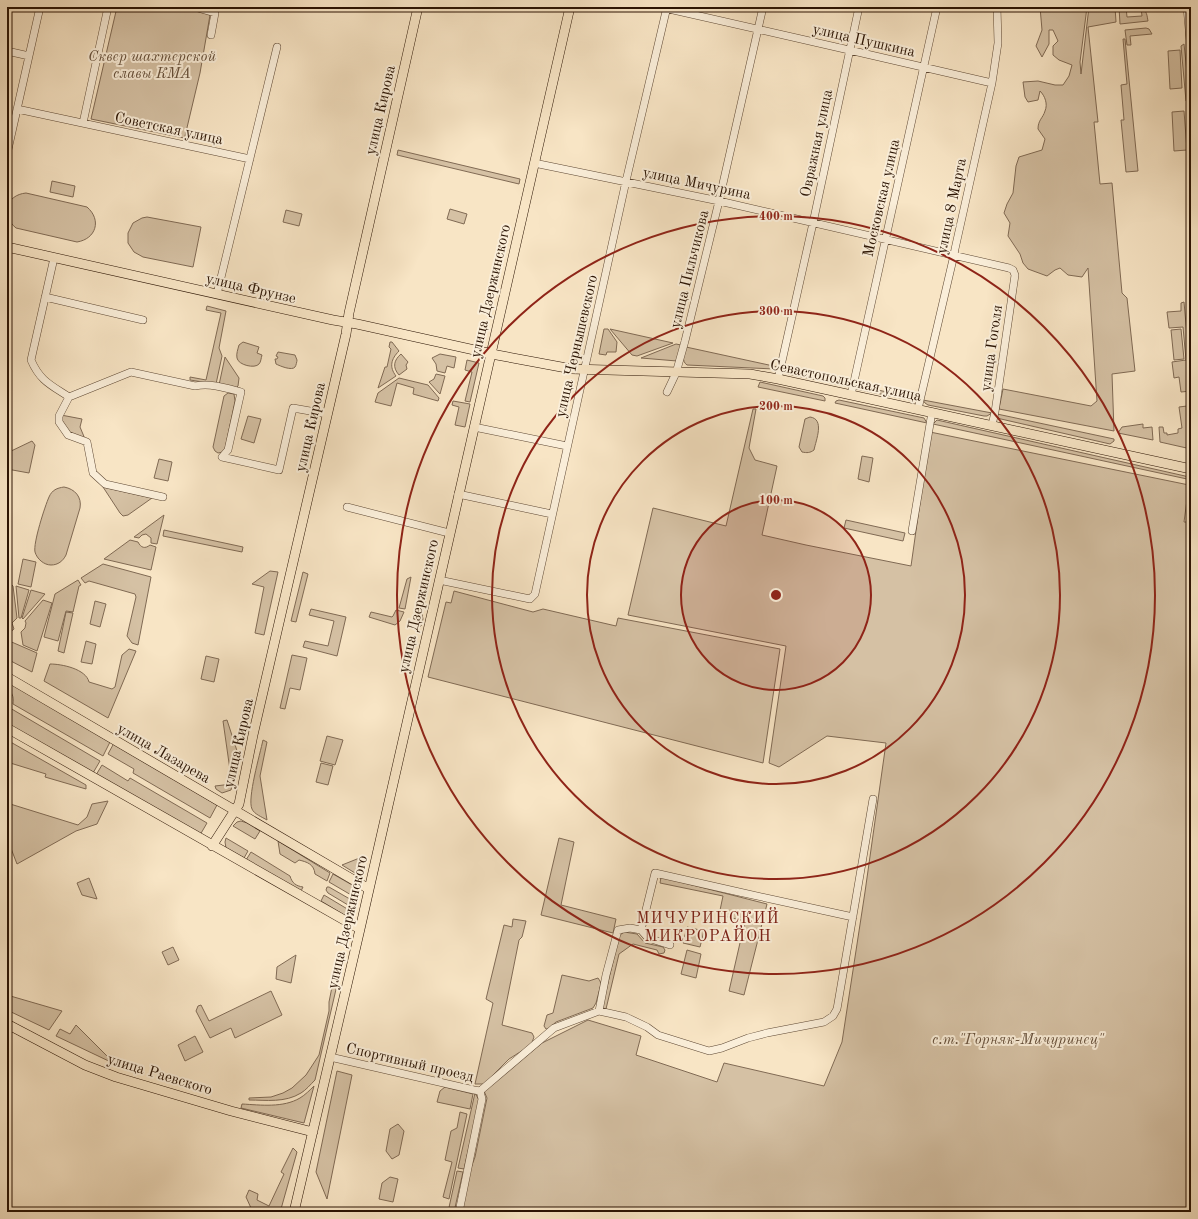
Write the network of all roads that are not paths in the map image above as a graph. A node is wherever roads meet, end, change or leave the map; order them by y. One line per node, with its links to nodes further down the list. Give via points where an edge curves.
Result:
1 (40, 7): 18 (street)
2 (108, 7): 22 (street)
3 (194, 7): 13 (street, via 215,12)
4 (418, 7): 37 (main road, улица Кирова)
5 (570, 7): 25 (main road, улица Дзержинского)
6 (763, 7): 12 (street, улица Пильчикова)
7 (859, 7): 15 (street, Овражная улица)
8 (937, 7): 19 (street, Московская улица)
9 (996, 7): 20 (street, улица 8 Марта, via 998,43)
10 (1187, 7): 17 (street)
11 (665, 8): 12 (street, улица Пушкина); 26 (street, улица Чернышевского)
12 (758, 29): 15 (street, улица Пушкина); 27 (street, улица Пильчикова)
13 (211, 35)
14 (277, 47): 24 (street)
15 (849, 50): 19 (street, улица Пушкина); 28 (street, Овражная улица)
16 (7, 51): 18 (street)
17 (1191, 52)
18 (29, 56): 21 (street)
19 (923, 67): 20 (street, улица Пушкина); 29 (street, Московская улица)
20 (992, 83): 31 (street, улица 8 Марта)
21 (17, 109): 22 (street, Советская улица); 23 (street)
22 (83, 124): 24 (street, Советская улица)
23 (7, 154)
24 (250, 159): 34 (street)
25 (534, 163): 26 (street, улица Мичурина); 38 (main road, улица Дзержинского)
26 (626, 181): 27 (street, улица Мичурина); 39 (street, улица Чернышевского)
27 (719, 201): 28 (street, улица Мичурина); 40 (street, улица Пильчикова)
28 (813, 223): 29 (street, улица Мичурина); 41 (street, Овражная улица)
29 (885, 239): 31 (street, улица Мичурина); 43 (street, Московская улица)
30 (7, 247): 32 (main road, улица Фрунзе)
31 (954, 255): 33 (street, улица Мичурина, via 1009,268); 45 (street, улица 8 Марта)
32 (54, 258): 34 (main road, улица Фрунзе); 35 (street)
33 (1015, 275): 48 (street, улица Гоголя)
34 (217, 294): 37 (main road, улица Фрунзе)
35 (46, 297): 36 (street); 44 (street, via 31,360 36,371 46,382)
36 (143, 320)
37 (348, 323): 38 (main road, улица Фрунзе); 47 (main road, улица Кирова)
38 (490, 354): 39 (main road, Севастопольская улица, via 572,369); 49 (main road, улица Дзержинского)
39 (585, 369): 40 (main road, Севастопольская улица); 50 (street, улица Чернышевского)
40 (676, 373): 41 (main road, Севастопольская улица, via 750,374); 42 (street, улица Пильчикова)
41 (778, 378): 43 (main road, Севастопольская улица)
42 (667, 392)
43 (851, 395): 45 (main road, Севастопольская улица)
44 (68, 397): 47 (street, via 131,372 195,386 204,384 241,392 228,450 222,457 279,470 293,408); 53 (street, via 59,416 59,422 68,435 87,442 94,473 105,484)
45 (918, 409): 46 (main road, Севастопольская улица)
46 (932, 412): 48 (main road, Севастопольская улица); 56 (street)
47 (327, 414): 62 (main road, улица Кирова, via 239,804)
48 (992, 425): 51 (main road, Севастопольская улица)
49 (474, 427): 50 (street); 52 (main road, улица Дзержинского)
50 (567, 446): 55 (street, улица Чернышевского)
51 (1191, 469)
52 (458, 494): 55 (street); 57 (main road, улица Дзержинского)
53 (163, 497)
54 (346, 507): 57 (street)
55 (552, 514): 58 (street, улица Чернышевского, via 535,594 530,599)
56 (912, 531)
57 (450, 533): 58 (main road, улица Дзержинского)
58 (439, 580): 64 (main road, улица Дзержинского)
59 (7, 677): 62 (main road, улица Лазарева)
60 (7, 728): 63 (main road)
61 (874, 799): 65 (street)
62 (235, 811): 63 (main road, улица Кирова); 64 (main road, улица Лазарева)
63 (212, 846): 66 (main road)
64 (369, 889): 66 (main road, улица Дзержинского)
65 (853, 917): 67 (street, via 655,872); 69 (street, via 837,1009 833,1016 824,1022 767,1033 709,1051 658,1035 626,1017)
66 (360, 929): 71 (main road, улица Дзержинского)
67 (641, 930): 68 (street, via 648,938); 69 (street, via 618,930)
68 (670, 944)
69 (599, 1011): 72 (street, via 554,1028)
70 (7, 1024): 73 (main road, улица Раевского, via 85,1065 116,1077)
71 (330, 1057): 72 (street, Спортивный проезд); 73 (main road, улица Дзержинского)
72 (480, 1091): 75 (street, Спортивный проезд, via 482,1099)
73 (313, 1132): 74 (main road, улица Дзержинского)
74 (294, 1212)
75 (459, 1212)

